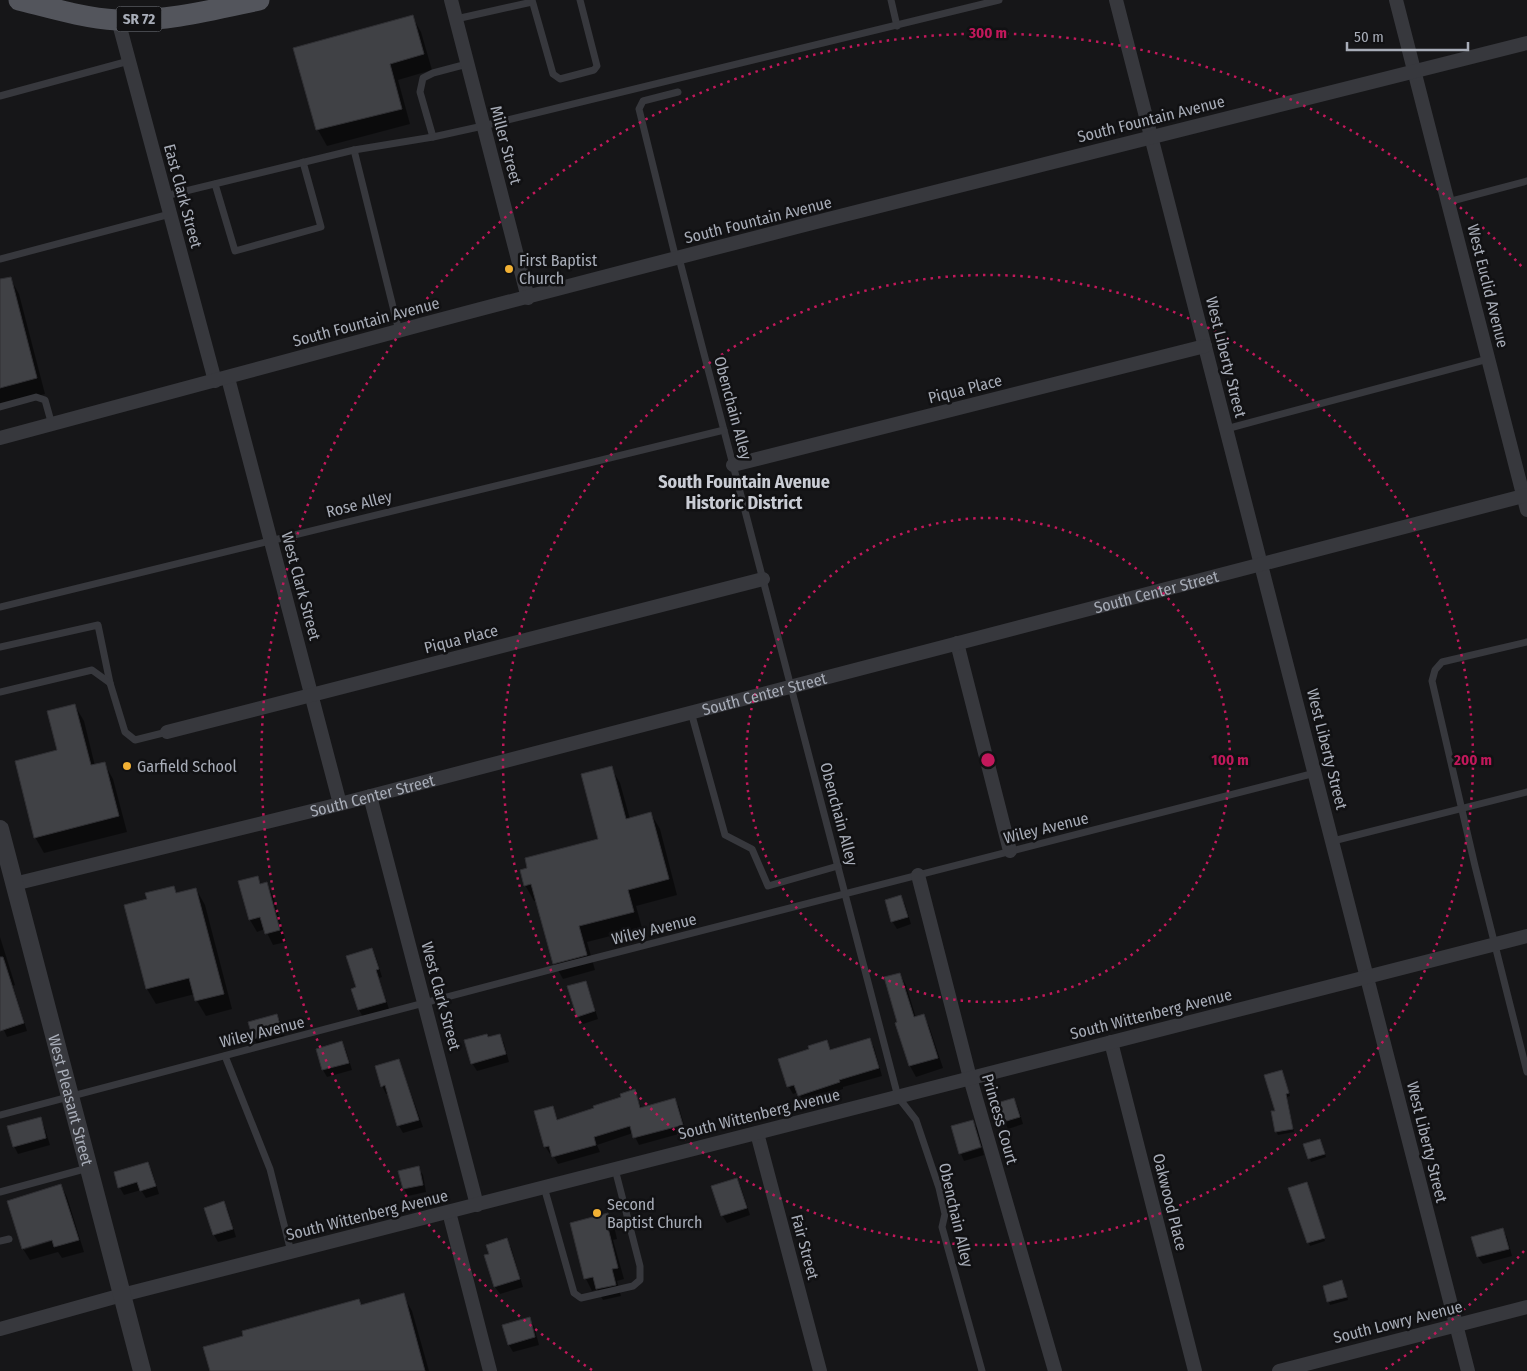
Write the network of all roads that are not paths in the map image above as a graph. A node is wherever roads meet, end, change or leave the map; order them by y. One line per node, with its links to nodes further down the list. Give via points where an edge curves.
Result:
1 (19, 0): 12 (main road, SR 72, via 74,14)
2 (258, 0): 12 (main road, SR 72, via 190,15)
3 (451, 0): 11 (street, Miller Street)
4 (580, 0): 9 (lane, via 597,66 594,70 560,79 553,74)
5 (891, 0): 13 (lane)
6 (1000, 0): 10 (lane)
7 (1116, 0): 22 (street, West Liberty Street)
8 (1396, 0): 17 (street, West Euclid Avenue)
9 (532, 1): 11 (lane)
10 (988, 1): 13 (lane)
11 (456, 19): 16 (street, Miller Street)
12 (118, 20): 15 (street, East Clark Street)
13 (897, 26): 20 (lane)
14 (1527, 43): 17 (street, South Fountain Avenue)
15 (129, 61): 19 (lane); 27 (street, East Clark Street)
16 (467, 64): 20 (street, Miller Street); 21 (lane, via 423,78 420,92)
17 (1414, 71): 22 (street, South Fountain Avenue); 28 (street, West Euclid Avenue)
18 (678, 92): 30 (lane, Obenchain Alley, via 643,101 639,109)
19 (0, 96)
20 (483, 126): 21 (lane); 32 (street, Miller Street)
21 (433, 137): 23 (lane)
22 (1151, 137): 30 (street, South Fountain Avenue); 34 (street, West Liberty Street)
23 (354, 150): 24 (lane); 33 (lane)
24 (303, 162): 26 (lane); 26 (lane, via 321,227 235,251)
25 (1527, 181): 28 (lane)
26 (215, 184): 27 (lane)
27 (165, 196): 29 (street, East Clark Street)
28 (1448, 202): 35 (street, West Euclid Avenue)
29 (170, 214): 31 (lane); 36 (street, East Clark Street)
30 (677, 258): 32 (street, South Fountain Avenue); 40 (lane, Obenchain Alley)
31 (0, 259)
32 (528, 298): 33 (street, South Fountain Avenue)
33 (399, 331): 36 (street, South Fountain Avenue)
34 (1205, 346): 39 (street, West Liberty Street); 42 (street, Piqua Place)
35 (1488, 358): 39 (lane); 43 (street, West Euclid Avenue)
36 (222, 379): 38 (street, South Fountain Avenue); 45 (street, West Clark Street)
37 (0, 407): 38 (lane, via 36,397 45,400)
38 (52, 425): 41 (street, South Fountain Avenue)
39 (1226, 429): 46 (street, West Liberty Street)
40 (724, 430): 42 (lane, Obenchain Alley); 45 (lane, Rose Alley)
41 (0, 438)
42 (733, 465): 47 (lane, Obenchain Alley)
43 (1525, 495): 44 (street, West Euclid Avenue); 46 (street, South Center Street)
44 (1527, 510)
45 (270, 539): 48 (lane, Rose Alley); 55 (street, West Clark Street)
46 (1261, 564): 50 (street, South Center Street); 58 (street, West Liberty Street)
47 (763, 579): 53 (lane, Obenchain Alley); 55 (street, Piqua Place)
48 (0, 607)
49 (1527, 642): 62 (lane, via 1442,662 1435,670 1432,681)
50 (957, 643): 53 (street, South Center Street); 65 (street)
51 (0, 647): 52 (lane, via 98,625)
52 (110, 683): 54 (lane, via 92,670); 57 (lane, via 125,732 135,740)
53 (791, 686): 56 (street, South Center Street); 66 (lane, Obenchain Alley)
54 (0, 692)
55 (311, 695): 57 (street, Piqua Place); 61 (street, West Clark Street)
56 (691, 712): 60 (street, South Center Street); 66 (lane, via 725,835 752,849 768,886)
57 (167, 732)
58 (1316, 773): 64 (street, West Liberty Street); 65 (lane, Wiley Avenue)
59 (1527, 792): 62 (lane)
60 (370, 796): 61 (street, South Center Street); 73 (street, West Clark Street)
61 (340, 804): 68 (street, South Center Street)
62 (1462, 809): 64 (lane); 71 (lane)
63 (0, 829): 68 (street, West Pleasant Street)
64 (1333, 842): 72 (street, West Liberty Street)
65 (1010, 852): 67 (lane, Wiley Avenue)
66 (838, 866): 69 (lane, Obenchain Alley)
67 (918, 875): 69 (lane, Wiley Avenue); 77 (street, Princess Court)
68 (7, 886): 78 (street, West Pleasant Street)
69 (845, 894): 73 (lane, Wiley Avenue); 79 (lane, Obenchain Alley)
70 (1527, 936): 71 (street, South Wittenberg Avenue)
71 (1495, 944): 72 (street, South Wittenberg Avenue); 76 (lane)
72 (1367, 977): 74 (street, South Wittenberg Avenue); 93 (street, West Liberty Street)
73 (425, 1004): 75 (lane, Wiley Avenue); 86 (street, West Clark Street)
74 (1111, 1042): 77 (street, South Wittenberg Avenue); 100 (street, Oakwood Place)
75 (225, 1056): 78 (lane, Wiley Avenue); 90 (lane, via 270,1169)
76 (1527, 1072)
77 (970, 1078): 79 (street, South Wittenberg Avenue); 99 (street, Princess Court)
78 (70, 1097): 80 (lane, Wiley Avenue); 82 (street, West Pleasant Street)
79 (898, 1097): 81 (street, South Wittenberg Avenue); 98 (lane, Obenchain Alley, via 916,1120 938,1188 945,1214 942,1227)
80 (0, 1114)
81 (757, 1133): 83 (street, South Wittenberg Avenue); 97 (street, Fair Street)
82 (89, 1168): 85 (lane); 91 (street, West Pleasant Street)
83 (615, 1169): 84 (street, South Wittenberg Avenue); 84 (lane, via 640,1266 640,1280 633,1286 582,1298 574,1293)
84 (544, 1188): 86 (street, South Wittenberg Avenue)
85 (0, 1192)
86 (477, 1205): 87 (street, South Wittenberg Avenue)
87 (449, 1212): 90 (street, South Wittenberg Avenue); 96 (street)
88 (9, 1239): 89 (lane)
89 (0, 1241)
90 (292, 1252): 91 (street, South Wittenberg Avenue)
91 (122, 1296): 94 (street, South Wittenberg Avenue); 95 (street, West Pleasant Street)
92 (1527, 1307): 93 (street, South Lowry Avenue)
93 (1456, 1325): 101 (street, South Lowry Avenue); 102 (street, West Liberty Street)
94 (0, 1329)
95 (142, 1371)
96 (490, 1371)
97 (820, 1371)
98 (982, 1371)
99 (1055, 1371)
100 (1195, 1371)
101 (1279, 1371)
102 (1468, 1371)

